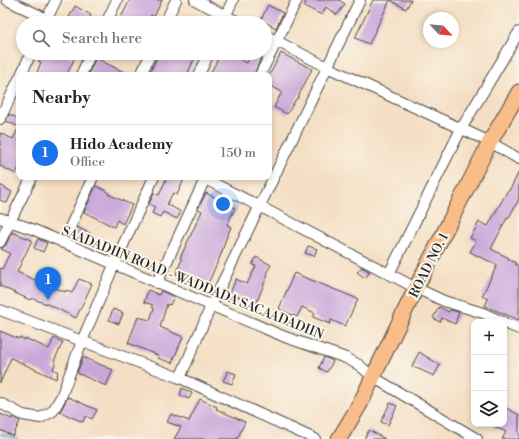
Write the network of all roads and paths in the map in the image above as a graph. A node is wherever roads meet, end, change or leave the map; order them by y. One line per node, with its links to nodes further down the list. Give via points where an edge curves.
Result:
1 (7, 0): 9 (street)
2 (56, 0): 10 (street)
3 (117, 0): 11 (street)
4 (176, 0): 12 (street)
5 (195, 0): 13 (street)
6 (233, 0): 14 (street)
7 (297, 0): 17 (street)
8 (360, 0): 24 (street)
9 (37, 16)
10 (48, 16)
11 (109, 16)
12 (169, 16)
13 (219, 16)
14 (225, 16)
15 (519, 32): 33 (street)
16 (272, 38): 17 (street)
17 (277, 41): 18 (street); 24 (street)
18 (272, 51)
19 (28, 60): 25 (street)
20 (88, 60): 26 (street)
21 (148, 60): 27 (street)
22 (205, 60): 28 (street)
23 (268, 60): 29 (street)
24 (327, 67): 33 (street); 36 (street)
25 (22, 72)
26 (82, 72)
27 (142, 72)
28 (200, 72)
29 (262, 72)
30 (16, 85): 32 (street)
31 (519, 92): 34 (highway, ROAD NO. 1)
32 (0, 119)
33 (461, 129): 34 (street); 49 (street)
34 (490, 142): 35 (street); 51 (highway, ROAD NO. 1)
35 (519, 158)
36 (272, 179)
37 (31, 180): 45 (street)
38 (92, 180): 47 (street)
39 (153, 180): 48 (street)
40 (202, 180): 50 (street)
41 (207, 180): 43 (street)
42 (272, 180): 43 (street)
43 (259, 206): 49 (street); 52 (street)
44 (0, 218): 45 (street, SAADADIIN ROAD - WADDADA SACAADADIIN)
45 (10, 222): 46 (street); 47 (street, SAADADIIN ROAD - WADDADA SACAADADIIN)
46 (0, 242)
47 (62, 243): 48 (street, SAADADIIN ROAD - WADDADA SACAADADIIN)
48 (114, 265): 50 (street, SAADADIIN ROAD - WADDADA SACAADADIIN); 57 (street)
49 (389, 274): 51 (street)
50 (157, 283): 52 (street, SAADADIIN ROAD - WADDADA SACAADADIIN)
51 (416, 288): 54 (street, via 444,301); 58 (highway, ROAD NO. 1)
52 (211, 306): 58 (street, SAADADIIN ROAD - WADDADA SACAADADIIN, via 285,337 346,358); 59 (street)
53 (0, 310): 57 (street)
54 (496, 319)
55 (507, 324): 56 (street)
56 (519, 329)
57 (82, 341): 59 (street); 60 (street, via 61,397 53,411 40,418 23,415)
58 (373, 377): 61 (street, SAADADIIN ROAD - WADDADA SACAADADIIN); 63 (highway, ROAD NO. 1)
59 (180, 378): 62 (street)
60 (0, 403)
61 (461, 435): 64 (street, SAADADIIN ROAD - WADDADA SACAADADIIN)
62 (314, 439)
63 (339, 439)
64 (477, 439)

